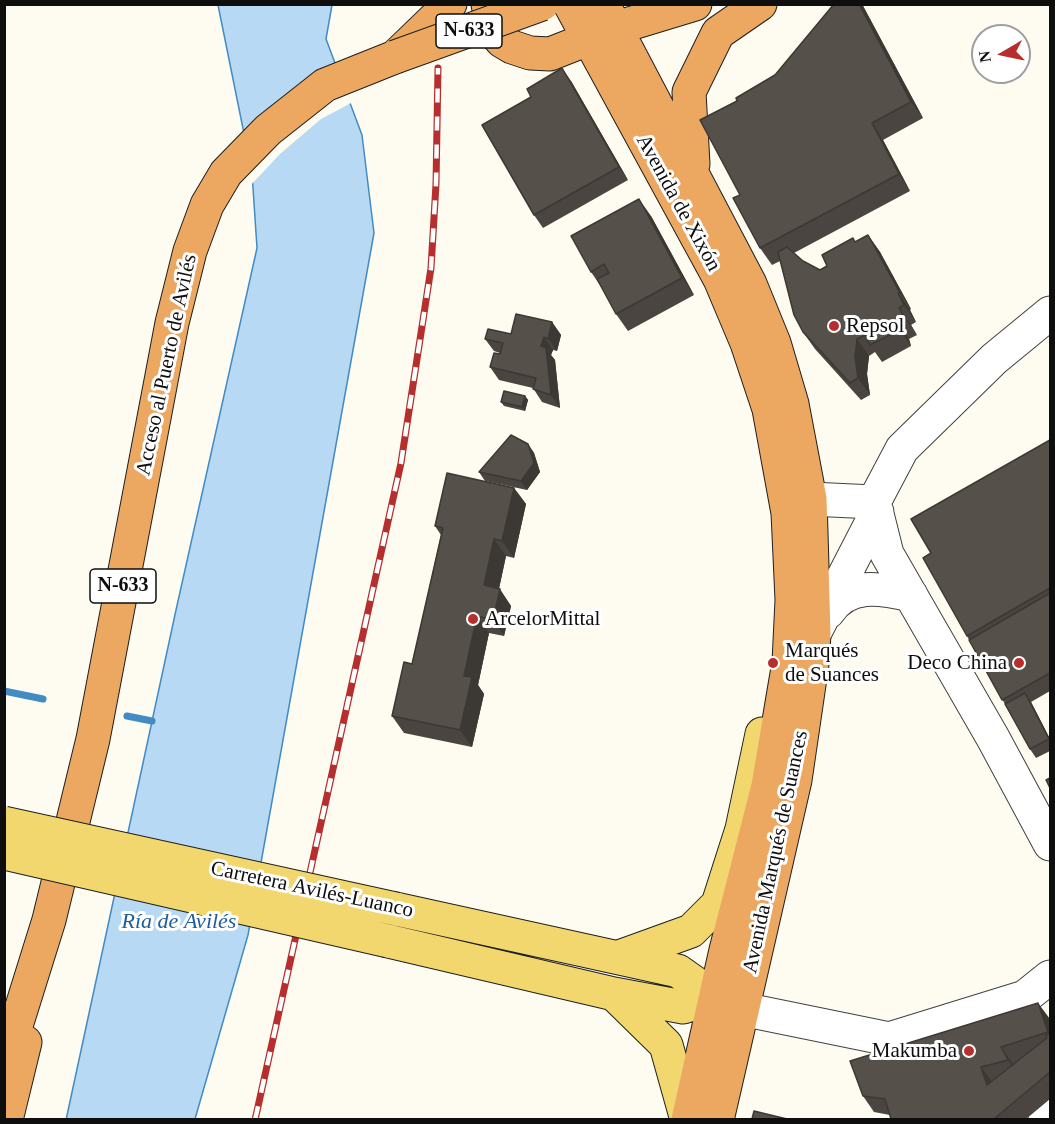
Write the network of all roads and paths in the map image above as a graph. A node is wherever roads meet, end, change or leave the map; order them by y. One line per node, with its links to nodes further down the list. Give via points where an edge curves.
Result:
1 (450, 4): 8 (highway)
2 (488, 4): 7 (highway, via 493,31 512,47 530,52 550,54)
3 (542, 4): 8 (highway, Acceso al Puerto de Avilés / N-633, bridge)
4 (570, 4): 7 (highway, Avenida de Xixón)
5 (695, 4): 7 (highway)
6 (760, 4): 9 (highway, via 718,33 689,92)
7 (602, 24): 9 (highway, Avenida de Xixón); 11 (highway, Avenida de Xixón, via 747,343)
8 (395, 57): 20 (highway, Acceso al Puerto de Avilés / N-633, via 325,85 268,130 226,173 207,205 190,251 172,323 93,739)
9 (693, 175): 11 (highway, Avenida de Xixón, via 750,284 774,343)
10 (1050, 313): 13 (street, via 994,359 902,449)
11 (781, 406): 12 (highway, Avenida Marqués de Suances); 16 (highway, Avenida Marqués de Suances, via 792,600)
12 (810, 499): 13 (street); 15 (highway, Avenida Marqués de Suances)
13 (875, 507): 14 (street, via 887,554); 15 (street)
14 (911, 595): 15 (street, via 882,589 858,590 832,607); 18 (street)
15 (814, 634): 24 (highway, Avenida Marqués de Suances, via 793,792 756,944)
16 (789, 662): 21 (main road, via 766,715 741,829 718,904 691,931); 24 (highway, Avenida Marqués de Suances)
17 (4, 823): 21 (main road, Carretera Avilés-Luanco, bridge)
18 (1050, 844)
19 (4, 853): 23 (main road, Carretera Avilés-Luanco, bridge)
20 (49, 920): 25 (highway); 27 (highway, via 35,1000)
21 (620, 957): 24 (main road, Carretera Avilés-Luanco, via 678,970)
22 (1050, 977): 24 (street, via 1025,997 889,1039)
23 (614, 994): 24 (main road, Carretera Avilés-Luanco, via 683,1007); 28 (main road, via 666,1045)
24 (728, 1003): 28 (highway, Avenida Marqués de Suances); 29 (highway, Avenida Marqués de Suances, via 730,1063)
25 (4, 1064)
26 (1050, 1115): 30 (street)
27 (6, 1119)
28 (688, 1119)
29 (717, 1119)
30 (1045, 1119)

